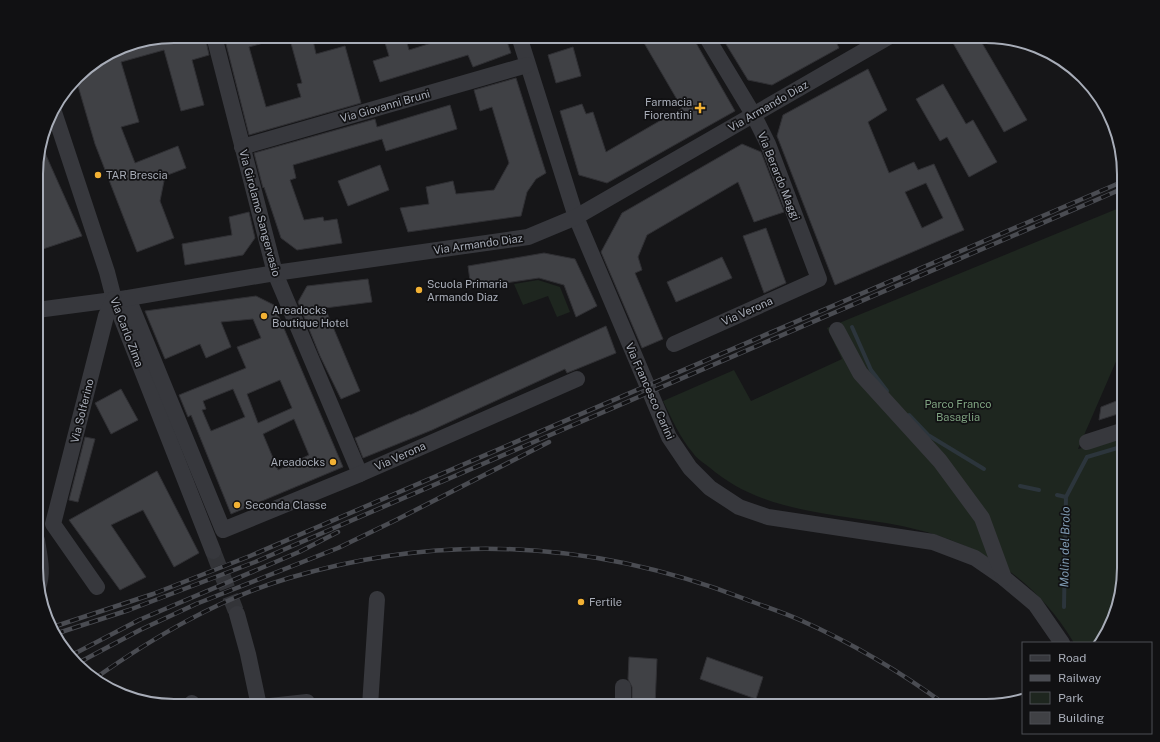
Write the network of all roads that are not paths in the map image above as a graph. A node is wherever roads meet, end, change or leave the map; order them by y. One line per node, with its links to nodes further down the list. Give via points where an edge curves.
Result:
1 (216, 43): 8 (street, Via Girolamo Sangervasio)
2 (521, 43): 5 (street, Via Francesco Carini)
3 (710, 43): 6 (street, Via Berardo Maggi)
4 (878, 43): 6 (street, Via Armando Diaz)
5 (527, 64): 8 (street, Via Giovanni Bruni); 9 (street, Via Francesco Carini)
6 (753, 114): 9 (street, Via Armando Diaz); 11 (street, Via Berardo Maggi, via 768,144)
7 (57, 117): 12 (street, Via Carlo Zima, via 107,272)
8 (242, 147): 10 (street, Via Girolamo Sangervasio)
9 (576, 217): 10 (street, Via Armando Diaz, via 528,237); 22 (street, Via Francesco Carini, via 669,437 690,468 710,488 739,507 768,517 933,542 975,558)
10 (275, 273): 12 (street, Via Armando Diaz); 19 (street, Via Girolamo Sangervasio)
11 (820, 279): 15 (street, Via Verona)
12 (121, 299): 13 (street); 20 (street, Via Carlo Zima); 21 (street, Via Carlo Zima); 23 (street, Via Solferino, via 106,316 53,524)
13 (43, 309)
14 (837, 330): 22 (street, via 860,373 940,461 982,518)
15 (674, 344)
16 (577, 379): 19 (street, Via Verona)
17 (1117, 432): 18 (street)
18 (1087, 442)
19 (360, 474): 20 (street, Via Verona)
20 (223, 530)
21 (213, 552)
22 (1004, 578): 26 (street, via 1035,604)
23 (97, 587)
24 (377, 599): 29 (street)
25 (237, 614): 28 (street)
26 (1061, 642)
27 (623, 687): 30 (street)
28 (261, 699)
29 (370, 699)
30 (623, 699)

